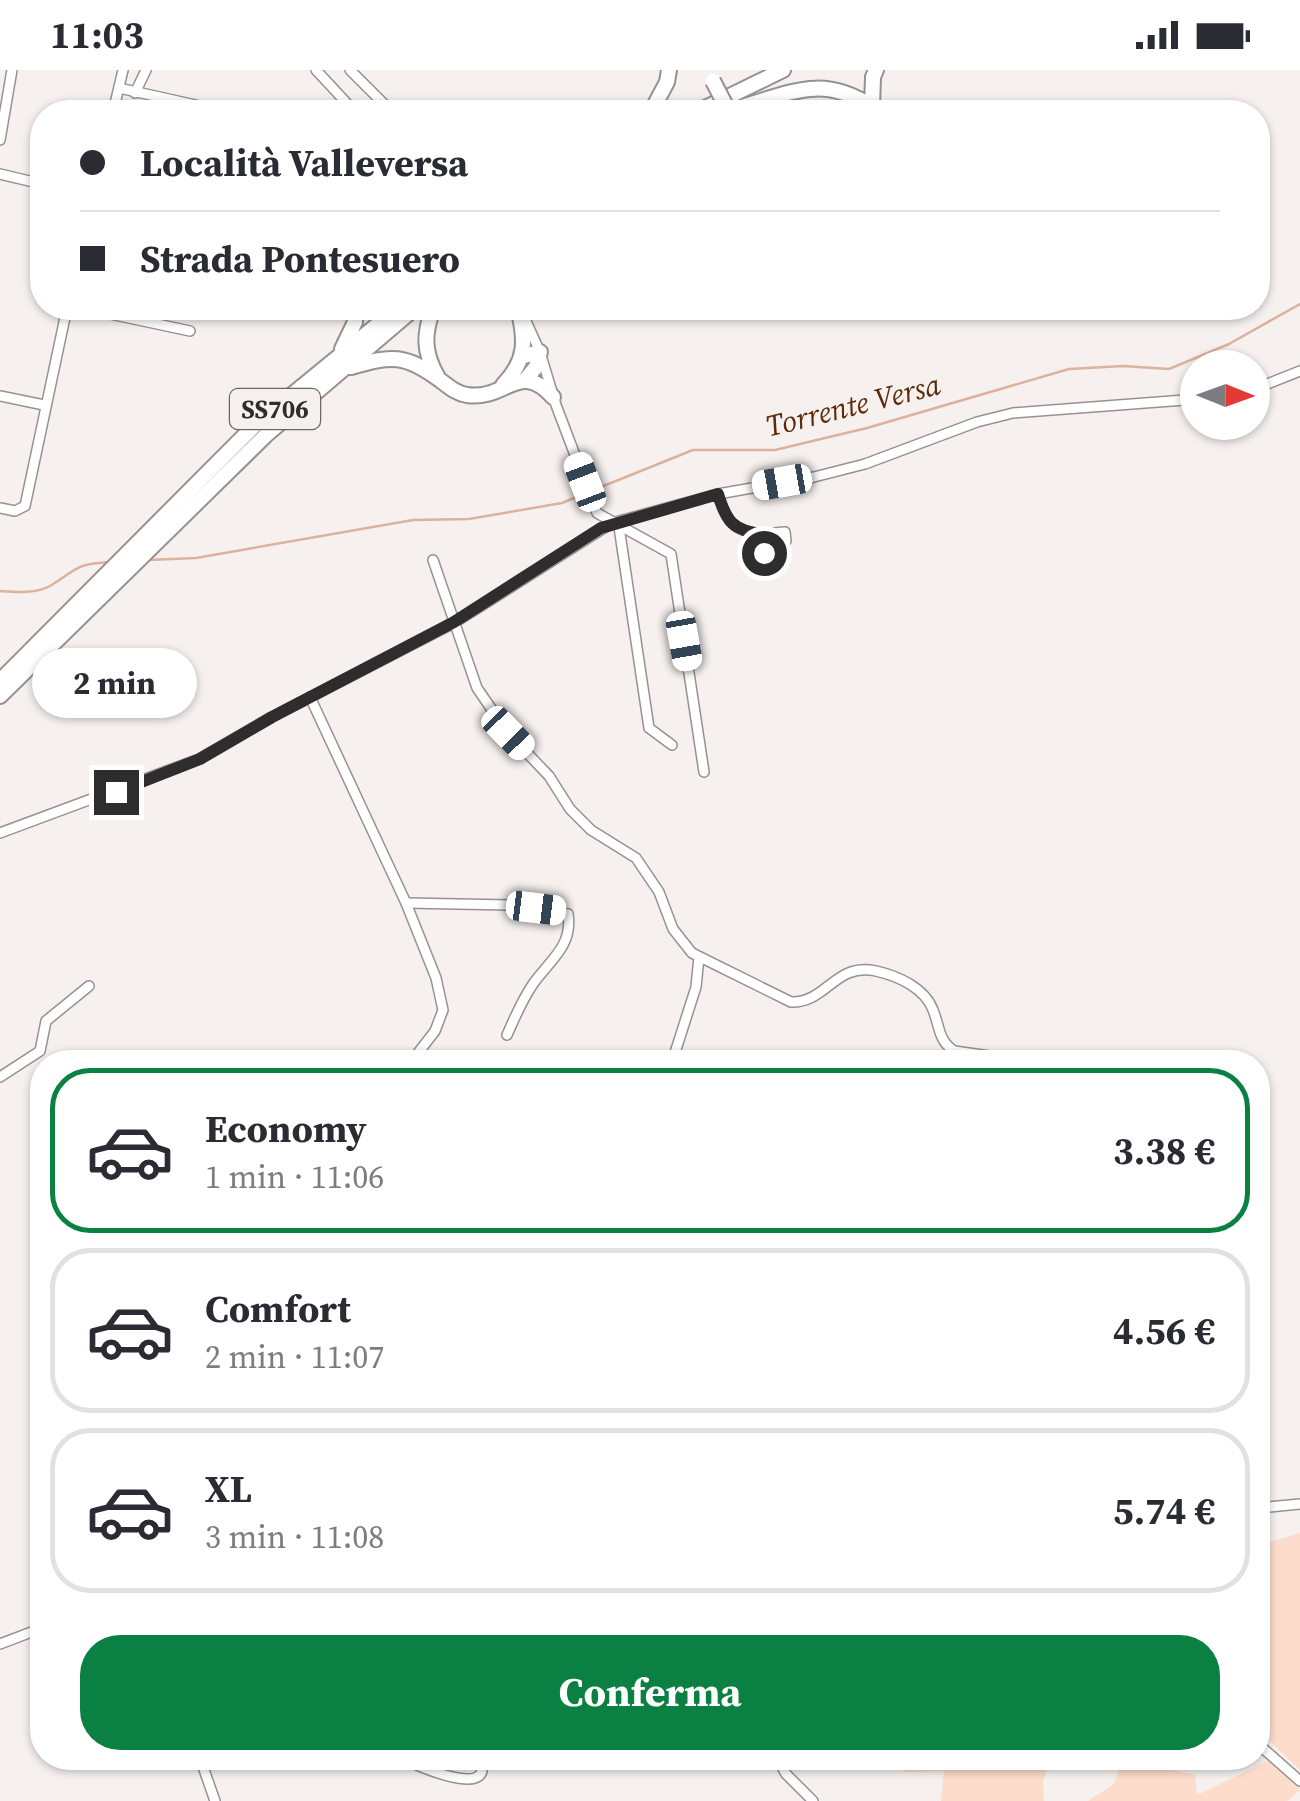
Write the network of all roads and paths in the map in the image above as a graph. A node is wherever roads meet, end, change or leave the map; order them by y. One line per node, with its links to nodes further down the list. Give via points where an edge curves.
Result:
1 (12, 70): 25 (street)
2 (123, 70): 12 (street)
3 (155, 70): 10 (street)
4 (316, 70): 16 (street)
5 (350, 70): 17 (street)
6 (669, 70): 18 (highway)
7 (783, 70): 20 (highway)
8 (805, 70): 21 (highway)
9 (876, 70): 24 (highway)
10 (144, 75): 13 (street)
11 (710, 75): 19 (highway, bridge)
12 (119, 88): 13 (street); 14 (street)
13 (135, 92): 15 (street)
14 (116, 100)
15 (172, 100)
16 (345, 100)
17 (380, 100)
18 (657, 100)
19 (719, 100)
20 (721, 100)
21 (746, 100)
22 (758, 100): 23 (highway, via 811,78 854,88)
23 (864, 100)
24 (873, 100)
25 (0, 140)
26 (0, 174): 27 (street)
27 (30, 181)
28 (63, 320): 48 (street)
29 (138, 320): 36 (street)
30 (355, 320): 39 (highway)
31 (385, 320): 39 (highway, SS706)
32 (399, 320): 39 (highway, SS706)
33 (430, 320): 42 (highway, via 427,358)
34 (521, 320): 38 (highway)
35 (524, 320): 37 (street)
36 (190, 331)
37 (540, 352): 38 (highway); 41 (highway); 46 (street)
38 (524, 356): 44 (highway)
39 (339, 364): 42 (highway, via 395,357); 54 (highway, SS706); 54 (highway, SS706, via 254,426)
40 (1300, 371): 43 (street)
41 (526, 379): 44 (highway); 46 (highway)
42 (440, 381): 44 (highway, via 466,395)
43 (1270, 383)
44 (499, 390)
45 (0, 396): 48 (street)
46 (554, 397): 51 (street, via 597,513)
47 (1180, 400): 49 (street, via 1013,413 865,464)
48 (44, 405): 50 (street, via 25,506)
49 (718, 494): 51 (street); 52 (street, via 726,520 740,532)
50 (0, 508)
51 (615, 525): 55 (street); 59 (street, via 649,728); 60 (street, via 671,554)
52 (762, 534)
53 (433, 560): 55 (street)
54 (104, 584): 56 (highway, SS706); 57 (highway, SS706)
55 (454, 622): 58 (street); 63 (street, via 477,688 508,733 591,830 636,858 660,892 673,929)
56 (0, 681)
57 (0, 696)
58 (310, 697): 61 (street, via 171,772); 62 (street)
59 (672, 745)
60 (704, 772)
61 (0, 833)
62 (406, 903): 65 (street, via 568,914 564,948 536,979); 67 (street, via 442,1010)
63 (699, 957): 68 (street); 69 (street, via 791,1002 806,1002 851,972 892,976 920,990)
64 (89, 986): 66 (street, via 46,1021)
65 (507, 1035)
66 (40, 1050)
67 (420, 1050)
68 (676, 1050)
69 (953, 1050)
70 (30, 1057): 71 (street)
71 (0, 1077)
72 (1300, 1504): 73 (street)
73 (1270, 1507)
74 (30, 1633): 75 (street)
75 (0, 1644)
76 (1270, 1755): 81 (street)
77 (204, 1770): 82 (street)
78 (426, 1770): 79 (street, via 465,1784)
79 (483, 1770)
80 (784, 1770): 83 (street)
81 (1300, 1781)
82 (216, 1801)
83 (813, 1801)

